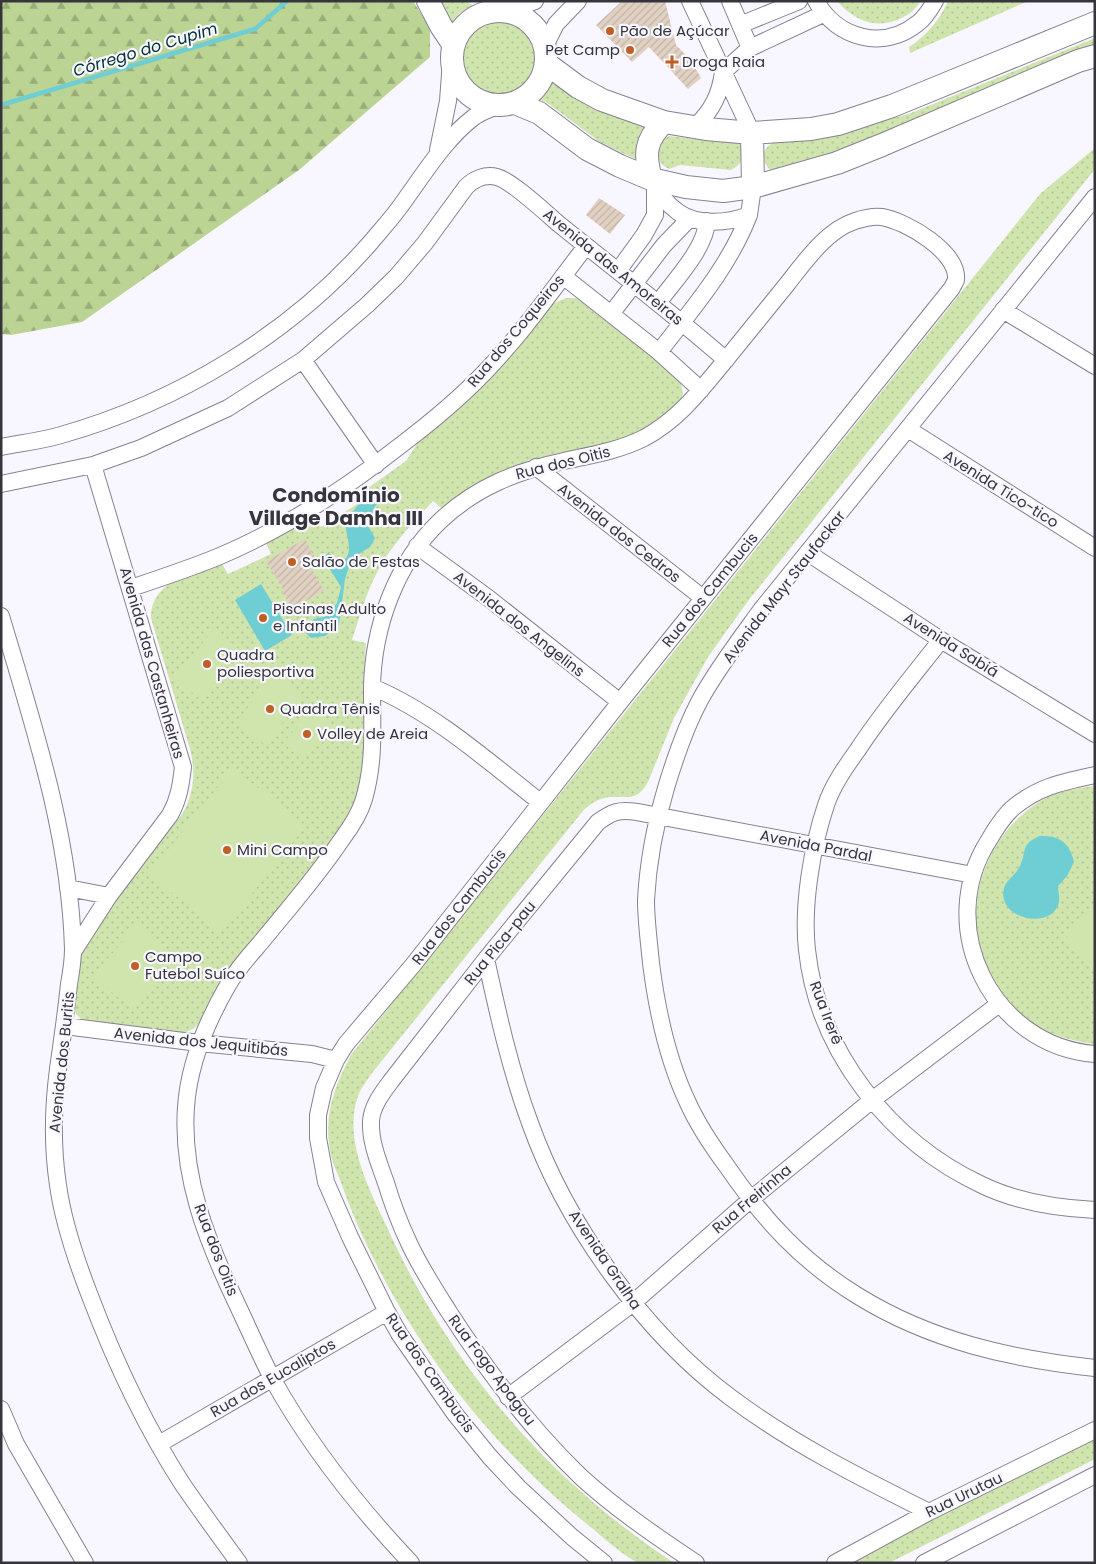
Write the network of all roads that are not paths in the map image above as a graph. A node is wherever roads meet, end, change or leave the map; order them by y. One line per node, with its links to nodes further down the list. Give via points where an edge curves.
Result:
1 (428, 1): 12 (street)
2 (535, 1): 7 (street)
3 (578, 1): 13 (street, via 556,24)
4 (690, 1): 15 (street)
5 (799, 1): 9 (street)
6 (935, 1): 8 (street, via 919,22 897,36 872,39 847,33)
7 (492, 8): 12 (street, via 462,28); 13 (street, via 525,18 532,24 538,30)
8 (819, 8): 11 (street)
9 (736, 10): 11 (street)
10 (1095, 23): 19 (street, via 864,116 811,129)
11 (750, 48): 15 (street)
12 (452, 52): 16 (street, via 456,78 466,92 481,102); 20 (street, via 444,127)
13 (546, 55): 16 (street, via 541,81 530,94); 17 (street, via 578,87 602,100)
14 (1095, 56): 22 (street, via 882,146)
15 (723, 72): 18 (street, via 716,102); 19 (street)
16 (507, 104): 20 (street, via 474,118 451,138); 21 (street, via 539,113 587,149)
17 (664, 122): 18 (street); 21 (street, via 655,130 646,155)
18 (696, 126): 19 (street)
19 (752, 133): 22 (street)
20 (436, 157): 42 (street, via 400,207 340,275 256,344 169,393 110,418 60,435)
21 (653, 183): 22 (street, via 723,191); 26 (street, via 670,206); 29 (street, via 655,215)
22 (752, 187): 24 (street)
23 (1095, 197): 33 (street, Avenida Mayr Staufackar)
24 (749, 215): 27 (street, via 736,220); 35 (street, via 726,263)
25 (880, 216): 38 (street, Rua dos Oitis, via 849,222 826,239); 51 (street, Rua dos Cambucis, via 928,238 954,268 955,282)
26 (690, 218): 27 (street); 31 (street)
27 (707, 221): 32 (street, via 700,245)
28 (586, 246): 29 (street, Avenida das Amoreiras); 30 (street, Rua dos Coqueiros); 37 (street, Avenida das Amoreiras, via 519,190 498,177 480,178 466,187 396,276)
29 (618, 272): 31 (street, Avenida das Amoreiras)
30 (563, 276): 34 (street); 44 (street, Rua dos Coqueiros, via 485,372 456,401)
31 (634, 284): 32 (street, Avenida das Amoreiras); 34 (street)
32 (658, 303): 35 (street, Avenida das Amoreiras)
33 (1003, 310): 39 (street); 41 (street, Avenida Mayr Staufackar)
34 (611, 314): 36 (street)
35 (683, 322): 36 (street); 38 (street, Avenida das Amoreiras)
36 (659, 352): 40 (street)
37 (303, 360): 43 (street, via 228,408 141,448); 44 (street)
38 (726, 360): 40 (street, Rua dos Oitis)
39 (1095, 366)
40 (701, 390): 45 (street, Rua dos Oitis, via 682,411 645,438 619,449)
41 (908, 429): 48 (street, Avenida Tico-tico); 49 (street, Avenida Mayr Staufackar)
42 (1, 447)
43 (94, 465): 46 (street); 50 (street, Avenida das Castanheiras)
44 (376, 465): 50 (street, Rua dos Coqueiros, via 304,513 257,539)
45 (536, 467): 47 (street, Rua dos Oitis, via 498,480 467,500 441,520); 51 (street, Avenida dos Cedros)
46 (1, 484)
47 (417, 546): 54 (street, Rua dos Oitis, via 408,558 384,613); 55 (street, Avenida dos Angelins)
48 (1095, 548)
49 (808, 553): 53 (street, Avenida Sabiá); 59 (street, Avenida Mayr Staufackar, via 737,642 699,701 676,755)
50 (131, 588): 63 (street, Avenida das Castanheiras, via 183,767 182,781 170,815)
51 (703, 598): 55 (street, Rua dos Cambucis)
52 (1, 616): 62 (street, Avenida dos Buritis, via 45,767)
53 (942, 640): 56 (street, Avenida Sabiá); 60 (street, Rua Irerê, via 844,769 827,803)
54 (372, 686): 58 (street, via 419,711); 68 (street, Rua dos Oitis, via 372,764 357,814 329,860 234,975)
55 (620, 702): 58 (street, Rua dos Cambucis)
56 (1095, 734)
57 (1095, 775): 61 (street, via 1037,791 1013,808 981,852)
58 (540, 802): 70 (street, Rua dos Cambucis)
59 (658, 816): 60 (street, Avenida Pardal); 65 (street, Rua Pica-pau, via 623,810 598,822); 73 (street, Avenida Mayr Staufackar, via 646,902 657,1006 688,1104)
60 (815, 846): 61 (street, Avenida Pardal); 71 (street, Rua Irerê, via 807,898 807,949 813,987 830,1034)
61 (973, 875): 66 (street, via 968,912 969,935 983,979)
62 (68, 888): 63 (street); 64 (street, Avenida dos Buritis)
63 (109, 896): 64 (street, Avenida das Castanheiras)
64 (73, 952): 67 (street, Avenida dos Buritis)
65 (486, 959): 72 (street, Rua Pica-pau, via 380,1094); 75 (street, Avenida Gralha, via 506,1048 530,1123 553,1180)
66 (999, 1004): 69 (street, via 1028,1030 1048,1042); 71 (street, Rua Freirinha)
67 (66, 1026): 68 (street, Avenida dos Jequitibás); 82 (street, Avenida dos Buritis, via 54,1110 58,1187 80,1271 114,1358)
68 (199, 1043): 70 (street, Avenida dos Jequitibás, via 312,1054); 78 (street, Rua dos Oitis, via 186,1107 187,1154 192,1184 204,1229 218,1263)
69 (1095, 1054)
70 (336, 1060): 76 (street, Rua dos Cambucis, via 324,1088 318,1114 318,1138 326,1182)
71 (871, 1100): 73 (street, Rua Freirinha); 74 (street, Rua Irerê, via 911,1140 948,1167 983,1186 1028,1201)
72 (371, 1119): 79 (street, Rua Fogo Apagou, via 377,1157 409,1244 467,1340)
73 (750, 1200): 75 (street, Rua Freirinha); 77 (street, Avenida Mayr Staufackar, via 817,1268 859,1296 920,1328 985,1350)
74 (1095, 1210)
75 (633, 1303): 79 (street, Rua Freirinha); 84 (street, Avenida Gralha, via 699,1372 730,1398 857,1476)
76 (387, 1312): 78 (street, Rua dos Eucaliptos); 88 (street, Rua dos Cambucis, via 455,1414 490,1457 524,1493)
77 (1095, 1368)
78 (272, 1378): 82 (street, Rua dos Eucaliptos); 87 (street, Rua dos Oitis, via 340,1480)
79 (508, 1396): 89 (street, Rua Fogo Apagou, via 582,1478)
80 (1, 1409): 85 (street, via 16,1444)
81 (1095, 1430): 84 (street, Rua Urutau)
82 (159, 1444): 86 (street, Avenida dos Buritis)
83 (1095, 1475): 91 (street)
84 (929, 1512): 90 (street, Rua Urutau)
85 (85, 1563)
86 (239, 1563)
87 (411, 1563)
88 (604, 1563)
89 (696, 1563)
90 (835, 1563)
91 (924, 1563)

